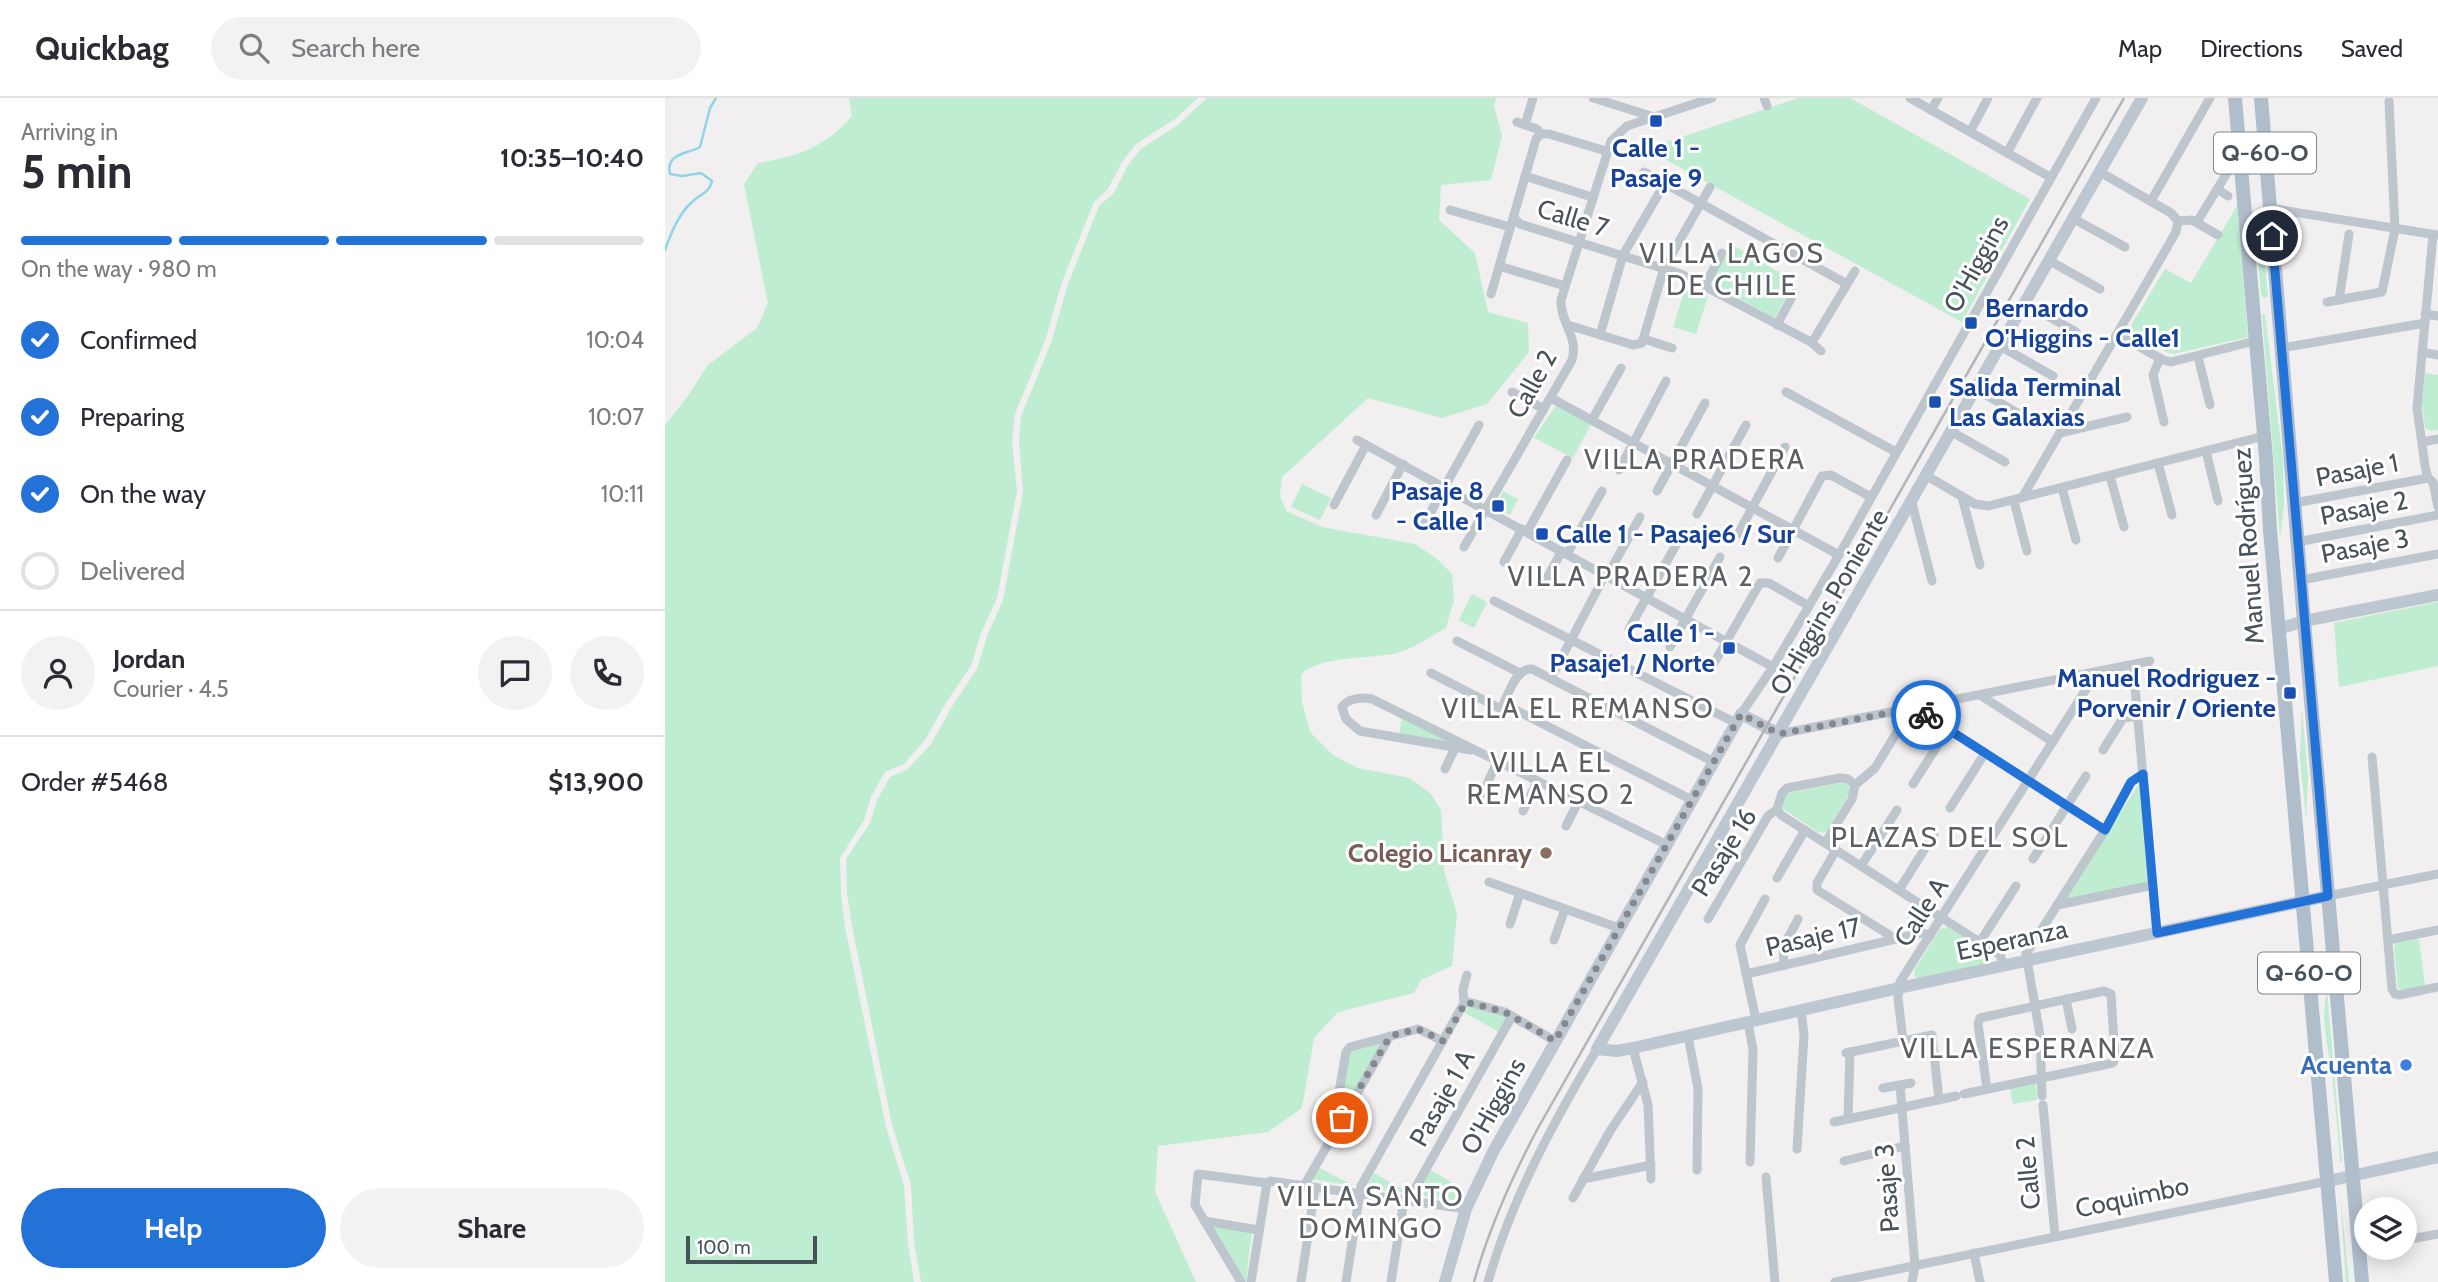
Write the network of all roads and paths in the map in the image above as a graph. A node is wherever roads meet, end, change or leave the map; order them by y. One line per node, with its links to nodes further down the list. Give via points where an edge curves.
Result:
1 (1533, 98): 17 (street, via 1521,124)
2 (1593, 98): 15 (street)
3 (1712, 98): 15 (street)
4 (1910, 98): 14 (street)
5 (1938, 98): 14 (street)
6 (1988, 98): 16 (street)
7 (2037, 98): 19 (street)
8 (2096, 98): 24 (street, O'Higgins)
9 (2142, 98): 22 (street, O'Higgins Poniente)
10 (2210, 98): 30 (street)
11 (2235, 98): 60 (main road, Manuel Rodríguez / Q-60-O)
12 (2261, 98): 32 (main road, Manuel Rodríguez / Q-60-O)
13 (2389, 101): 38 (street)
14 (1931, 110): 16 (street)
15 (1654, 117): 18 (street, via 1623,129)
16 (1970, 132): 19 (street)
17 (1541, 134): 18 (street); 23 (street)
18 (1606, 151): 29 (street, Calle 2)
19 (2007, 153): 24 (street)
20 (2230, 168): 27 (street)
21 (1644, 172): 25 (street)
22 (2100, 172): 30 (street); 34 (street, O'Higgins Poniente)
23 (1525, 176): 29 (street); 37 (street)
24 (2050, 177): 104 (street, O'Higgins)
25 (1665, 183): 31 (street); 45 (street)
26 (1710, 187): 31 (street)
27 (2217, 189): 28 (street); 36 (street)
28 (2228, 196)
29 (1593, 197): 42 (street, Calle 2)
30 (2151, 201): 35 (street)
31 (1701, 203): 48 (street); 51 (street)
32 (2269, 208): 38 (street); 62 (main road, Manuel Rodríguez / Q-60-O)
33 (1450, 210): 37 (street, Calle 7)
34 (2074, 219): 43 (street); 46 (street, O'Higgins Poniente)
35 (2178, 221): 36 (street); 67 (street)
36 (2197, 222): 39 (street)
37 (1512, 223): 42 (street, Calle 7); 47 (street)
38 (2395, 229): 41 (street); 57 (street, via 2382,292)
39 (2218, 234)
40 (2349, 234): 57 (street)
41 (2435, 235): 50 (street)
42 (1579, 242): 45 (street, Calle 7); 53 (street, Calle 2)
43 (2125, 247)
44 (1722, 253): 52 (street)
45 (1622, 255): 48 (street, Calle 7); 68 (street)
46 (2050, 261): 54 (street); 59 (street, O'Higgins Poniente)
47 (1499, 266): 53 (street); 56 (street)
48 (1664, 268): 52 (street, Calle 7); 69 (street)
49 (1855, 271): 51 (street)
50 (2433, 278): 63 (street)
51 (1847, 284): 71 (street)
52 (1705, 285): 65 (street, Calle 7)
53 (1565, 286): 64 (street, Calle 2, via 1561,308)
54 (2100, 289)
55 (1794, 293): 65 (street)
56 (1491, 294)
57 (2339, 300): 58 (street)
58 (2327, 302)
59 (2025, 303): 66 (street); 72 (street, O'Higgins Poniente)
60 (2252, 303): 62 (main road, via 2265,304); 70 (main road, Manuel Rodríguez / Q-60-O)
61 (2438, 316): 63 (street)
62 (2279, 318): 74 (main road, Manuel Rodríguez / Q-60-O)
63 (2425, 319): 74 (street); 76 (street)
64 (1568, 325): 68 (street); 86 (street, Calle 2, via 1574,354)
65 (1777, 325): 71 (street, Calle 7)
66 (2076, 331)
67 (2117, 334): 79 (street); 97 (street)
68 (1600, 335): 69 (street, via 1635,346)
69 (1644, 340): 73 (street)
70 (2255, 341): 78 (street); 98 (main road, Manuel Rodríguez / Q-60-O)
71 (1811, 342): 75 (street, Calle 7)
72 (2000, 346): 81 (street); 83 (street, O'Higgins Poniente)
73 (1672, 348)
74 (2282, 348): 125 (main road, Manuel Rodríguez / Q-60-O)
75 (1821, 351)
76 (2422, 352): 77 (street); 100 (street, via 2417,408)
77 (2438, 355)
78 (2198, 357): 79 (street, via 2176,362); 88 (street)
79 (2160, 358): 93 (street, via 2153,375)
80 (1621, 368): 92 (street)
81 (2053, 376)
82 (1666, 381): 101 (street)
83 (1976, 389): 91 (street); 96 (street, O'Higgins Poniente)
84 (1512, 392): 89 (street)
85 (1786, 392): 104 (street)
86 (1551, 398): 89 (street, Calle 2); 92 (street)
87 (1705, 403): 109 (street)
88 (2210, 405)
89 (1544, 409): 128 (street, Calle 2)
90 (2127, 417): 97 (street)
91 (2026, 418)
92 (1592, 420): 101 (street)
93 (2164, 422)
94 (1479, 425): 115 (street)
95 (1746, 425): 114 (street)
96 (1952, 432): 106 (street); 111 (street, O'Higgins Poniente)
97 (2060, 433): 121 (street)
98 (2264, 436): 103 (street); 162 (main road, Manuel Rodríguez / Q-60-O)
99 (2438, 439): 100 (street)
100 (2423, 442): 113 (street)
101 (1633, 443): 109 (street); 110 (street)
102 (1785, 447): 127 (street)
103 (2206, 451): 107 (street); 122 (street)
104 (1896, 452): 119 (street, O'Higgins)
105 (1567, 460): 137 (street)
106 (2005, 462)
107 (2158, 463): 112 (street); 131 (street)
108 (1403, 464): 115 (street); 124 (street, via 1361,442); 130 (street)
109 (1672, 464): 114 (street); 118 (street)
110 (1619, 470)
111 (1927, 476): 120 (street); 123 (street, O'Higgins Poniente)
112 (2110, 476): 116 (street); 135 (street)
113 (2428, 478): 125 (street, Pasaje 1); 126 (street)
114 (1712, 486): 127 (street); 129 (street)
115 (1444, 487): 128 (street); 134 (street)
116 (2062, 488): 121 (street); 140 (street)
117 (1602, 491): 144 (street)
118 (1657, 491)
119 (1871, 497): 136 (street, via 1825,475); 146 (street, O'Higgins)
120 (1962, 497): 121 (street, via 1988,506); 150 (street)
121 (2018, 499): 143 (street)
122 (2218, 502)
123 (1912, 503): 153 (street); 181 (street, O'Higgins Poniente)
124 (1334, 505)
125 (2295, 506): 141 (main road, Manuel Rodríguez / Q-60-O)
126 (2438, 507)
127 (1753, 508): 136 (street); 138 (street)
128 (1485, 509): 137 (street); 142 (street, Calle 2)
129 (1697, 514)
130 (1376, 515)
131 (2172, 515)
132 (2438, 515): 141 (street, Pasaje 2)
133 (1640, 517): 151 (street)
134 (1423, 526)
135 (2124, 527)
136 (1793, 530): 146 (street); 148 (street)
137 (1525, 531): 144 (street); 149 (street)
138 (1738, 534)
139 (1681, 536): 156 (street)
140 (2076, 540)
141 (2297, 542): 152 (main road, Manuel Rodríguez / Q-60-O)
142 (1464, 547)
143 (2027, 551)
144 (1565, 553): 151 (street); 154 (street)
145 (2438, 554): 152 (street, Pasaje 3)
146 (1839, 555): 158 (street, O'Higgins)
147 (1720, 557): 159 (street)
148 (1778, 558)
149 (1504, 562)
150 (1980, 565)
151 (1605, 575): 156 (street); 163 (street)
152 (2301, 580): 160 (main road, Manuel Rodríguez / Q-60-O)
153 (1932, 581)
154 (1543, 585)
155 (2438, 595): 160 (street)
156 (1647, 598): 159 (street); 161 (street)
157 (1494, 601): 163 (street)
158 (1809, 606): 165 (street, via 1762,582); 169 (street, O'Higgins)
159 (1686, 619): 165 (street); 166 (street)
160 (2304, 621): 162 (street); 222 (main road, Manuel Rodríguez / Q-60-O)
161 (1629, 629)
162 (2279, 629): 224 (main road, Manuel Rodríguez / Q-60-O)
163 (1571, 640): 174 (street); 179 (street)
164 (1457, 641): 173 (street)
165 (1726, 642): 169 (street); 170 (street)
166 (1670, 647)
167 (2150, 661): 168 (street)
168 (2133, 665): 171 (street); 178 (street)
169 (1773, 667): 179 (street, O'Higgins)
170 (1710, 670)
171 (2097, 672): 175 (street); 182 (street, Calle A)
172 (1431, 673): 176 (street)
173 (1520, 673): 174 (street, via 1529,668); 176 (street)
174 (1551, 678): 189 (street)
175 (1980, 695): 177 (street); 182 (street)
176 (1502, 706): 198 (street)
177 (1913, 708): 180 (street); 181 (street); 196 (street, via 1871,773)
178 (2138, 716): 185 (street, via 2123,718); 191 (street)
179 (1739, 719): 181 (street); 189 (street, O'Higgins)
180 (1948, 729): 186 (street); 195 (street)
181 (1779, 734): 259 (street, O'Higgins Poniente)
182 (2053, 742): 193 (street, Calle A)
183 (1455, 748): 184 (street); 184 (street, via 1358,730 1344,717 1342,707 1348,701 1372,699); 190 (street)
184 (1471, 750): 188 (street)
185 (2103, 750)
186 (1985, 753): 193 (street); 201 (street)
187 (2372, 757): 217 (street)
188 (1497, 762): 194 (street); 197 (street)
189 (1714, 762): 198 (street, O'Higgins)
190 (1445, 768)
191 (2143, 774): 207 (street, via 2131,782); 219 (street)
192 (2086, 776): 200 (street)
193 (2028, 781): 200 (street); 227 (street, Calle A)
194 (1537, 782): 199 (street); 204 (street)
195 (1913, 784)
196 (1854, 785): 202 (street, Pasaje 16, via 1840,778 1787,788); 209 (street, via 1852,799)
197 (1483, 793)
198 (1692, 800): 210 (street, O'Higgins)
199 (1578, 802): 205 (street); 210 (street)
200 (2067, 806): 207 (street); 212 (street)
201 (1951, 808)
202 (1777, 809): 206 (street); 228 (street, Pasaje 16, via 1768,816)
203 (1897, 810): 213 (street)
204 (1524, 811)
205 (1566, 826)
206 (1805, 830): 209 (street); 215 (street)
207 (2105, 830): 225 (street)
208 (1934, 834): 220 (street)
209 (1825, 843): 211 (street)
210 (1667, 845): 231 (street, O'Higgins)
211 (1836, 850): 213 (street); 235 (street, via 1817,890)
212 (2032, 859)
213 (1861, 866): 220 (street)
214 (2438, 874): 217 (street, Esperanza)
215 (1777, 877)
216 (1489, 882): 221 (street)
217 (2383, 885): 222 (street, Esperanza); 237 (street)
218 (2016, 886): 238 (street)
219 (2153, 886): 225 (street); 233 (street)
220 (1899, 890): 227 (street)
221 (1520, 893): 226 (street); 230 (street)
222 (2328, 896): 224 (street, Esperanza); 278 (main road, Manuel Rodríguez / Q-60-O)
223 (1765, 899): 242 (street, via 1740,943)
224 (2303, 900): 233 (street, Esperanza); 282 (main road, Manuel Rodríguez / Q-60-O)
225 (2057, 905): 239 (street, via 2028,948)
226 (1565, 909): 231 (street); 236 (street)
227 (1943, 918): 234 (street, Calle A); 238 (street)
228 (1708, 919)
229 (1798, 919): 241 (street, via 1783,947)
230 (1510, 924)
231 (1619, 928): 257 (street, O'Higgins)
232 (2438, 930): 237 (street)
233 (2157, 933): 239 (street, Esperanza)
234 (1930, 936): 235 (street, Pasaje 17, via 1923,933); 245 (street, Calle A)
235 (1896, 939): 241 (street, Pasaje 17)
236 (1554, 940)
237 (2388, 940): 244 (street, via 2395,994)
238 (1980, 942): 240 (street, via 2002,956)
239 (2026, 961): 240 (street, Esperanza); 248 (street, Calle 2)
240 (2004, 965): 245 (street, Esperanza)
241 (1784, 966): 242 (street, Pasaje 17)
242 (1746, 974): 251 (street)
243 (1467, 975): 247 (street)
244 (2438, 987)
245 (1899, 988): 249 (street, Esperanza); 255 (street, Calle A)
246 (2066, 999): 248 (street); 252 (street); 260 (street, via 2109,992 2114,1062)
247 (1464, 1003): 250 (street); 256 (street)
248 (2034, 1006): 260 (street, Calle 2); 265 (street, via 1978,1020)
249 (1801, 1010): 251 (street, Esperanza); 272 (street, via 1804,1035)
250 (1512, 1016): 257 (street); 289 (street, Pasaje 1 A)
251 (1752, 1021): 254 (street, Esperanza); 275 (street)
252 (2072, 1029)
253 (1390, 1036): 256 (street, via 1418,1029); 270 (street); 270 (street, via 1348,1048)
254 (1688, 1036): 258 (street, Esperanza); 277 (street, via 1698,1089)
255 (1903, 1040): 266 (street, via 1932,1035); 268 (street, via 1848,1052)
256 (1443, 1041): 286 (street)
257 (1555, 1041): 290 (street, O'Higgins)
258 (1633, 1048): 259 (street, Esperanza); 261 (street)
259 (1597, 1049): 305 (street, O'Higgins Poniente, via 1526,1180)
260 (2042, 1078): 265 (street, Pasaje 3); 294 (street, Calle 2)
261 (1643, 1082): 276 (street); 280 (street)
262 (1911, 1083): 263 (street)
263 (1900, 1085): 264 (street); 267 (street)
264 (1883, 1088)
265 (1987, 1089): 266 (street, Pasaje 3)
266 (1939, 1100): 267 (street, Pasaje 3)
267 (1902, 1108): 268 (street, Pasaje 3); 271 (street, Pasaje 3)
268 (1848, 1119): 269 (street, Pasaje 3)
269 (1834, 1122)
270 (1331, 1139): 284 (street)
271 (1905, 1146): 274 (street); 298 (street, Pasaje 3)
272 (1797, 1149)
273 (2438, 1157): 278 (street, Coquimbo)
274 (1844, 1161)
275 (1749, 1162)
276 (1651, 1165): 280 (street); 281 (street)
277 (1697, 1170)
278 (2353, 1175): 282 (street, Coquimbo); 287 (main road, Manuel Rodríguez / Q-60-O)
279 (1766, 1177): 306 (street)
280 (1583, 1179): 288 (street)
281 (1651, 1179)
282 (2328, 1181): 294 (street, Coquimbo); 310 (main road, Manuel Rodríguez / Q-60-O)
283 (1267, 1183): 284 (street); 291 (street, via 1199,1174 1195,1205); 292 (street)
284 (1304, 1186): 285 (street)
285 (1315, 1188): 286 (street); 301 (street)
286 (1359, 1194): 289 (street); 302 (street)
287 (2356, 1197)
288 (1573, 1198)
289 (1406, 1200): 290 (street); 303 (street)
290 (1467, 1209): 304 (street, O'Higgins)
291 (1204, 1221): 292 (street); 299 (street)
292 (1259, 1230): 300 (street)
293 (2438, 1234): 295 (street)
294 (2055, 1236): 296 (street, Coquimbo)
295 (2417, 1238)
296 (1973, 1253): 298 (street, Coquimbo); 309 (street)
297 (2363, 1260): 311 (main road, Manuel Rodríguez / Q-60-O)
298 (1915, 1266): 307 (street, Coquimbo); 308 (street, Pasaje 3)
299 (1241, 1282)
300 (1251, 1282)
301 (1301, 1282)
302 (1346, 1282)
303 (1391, 1282)
304 (1445, 1282)
305 (1488, 1282)
306 (1775, 1282)
307 (1835, 1282)
308 (1912, 1282)
309 (1980, 1282)
310 (2336, 1282)
311 (2362, 1282)

